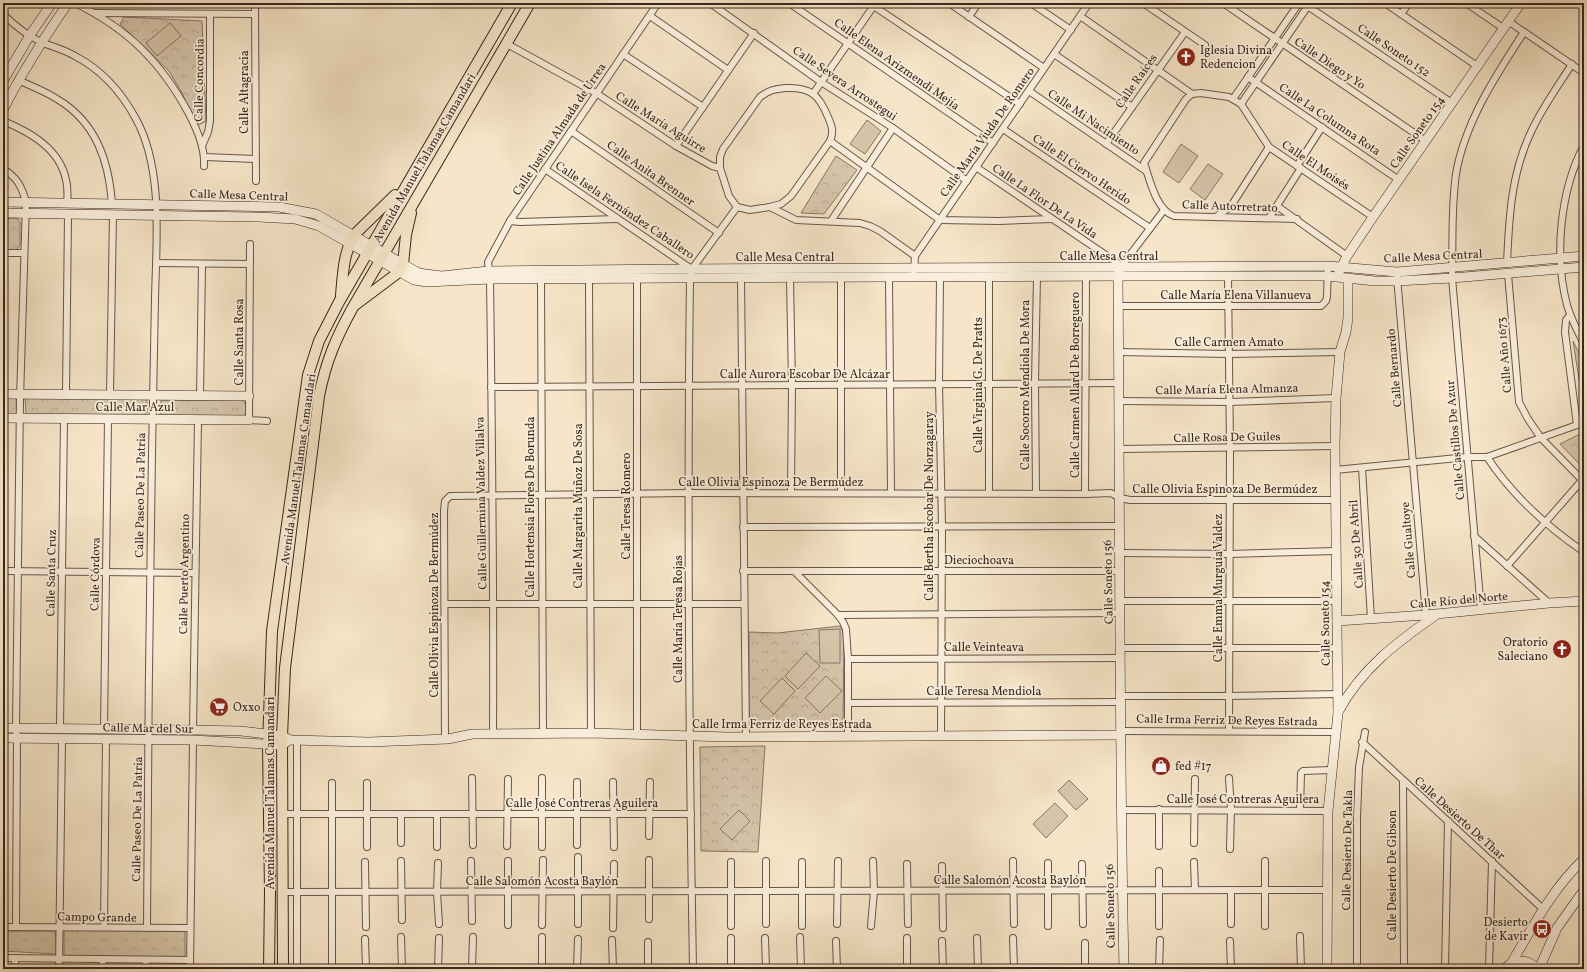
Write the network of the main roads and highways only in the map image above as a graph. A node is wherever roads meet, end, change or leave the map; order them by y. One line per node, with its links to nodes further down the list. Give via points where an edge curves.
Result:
1 (513, 3): 3 (main road, via 502,31 502,38); 4 (main road, Avenida Manuel Talamas Camandari)
2 (530, 3): 3 (main road, Avenida Manuel Talamas Camandari)
3 (507, 44): 5 (main road, Avenida Manuel Talamas Camandari)
4 (405, 186): 6 (main road, Avenida Manuel Talamas Camandari); 6 (main road, via 352,239 343,270)
5 (418, 194): 7 (main road, Avenida Manuel Talamas Camandari); 7 (main road, via 408,224 401,268)
6 (340, 299): 8 (main road, Avenida Manuel Talamas Camandari, via 315,351 304,393 272,631 268,734)
7 (353, 306): 9 (main road, Avenida Manuel Talamas Camandari, via 336,337 323,372 284,668 288,740 282,814)
8 (269, 969)
9 (283, 969)

